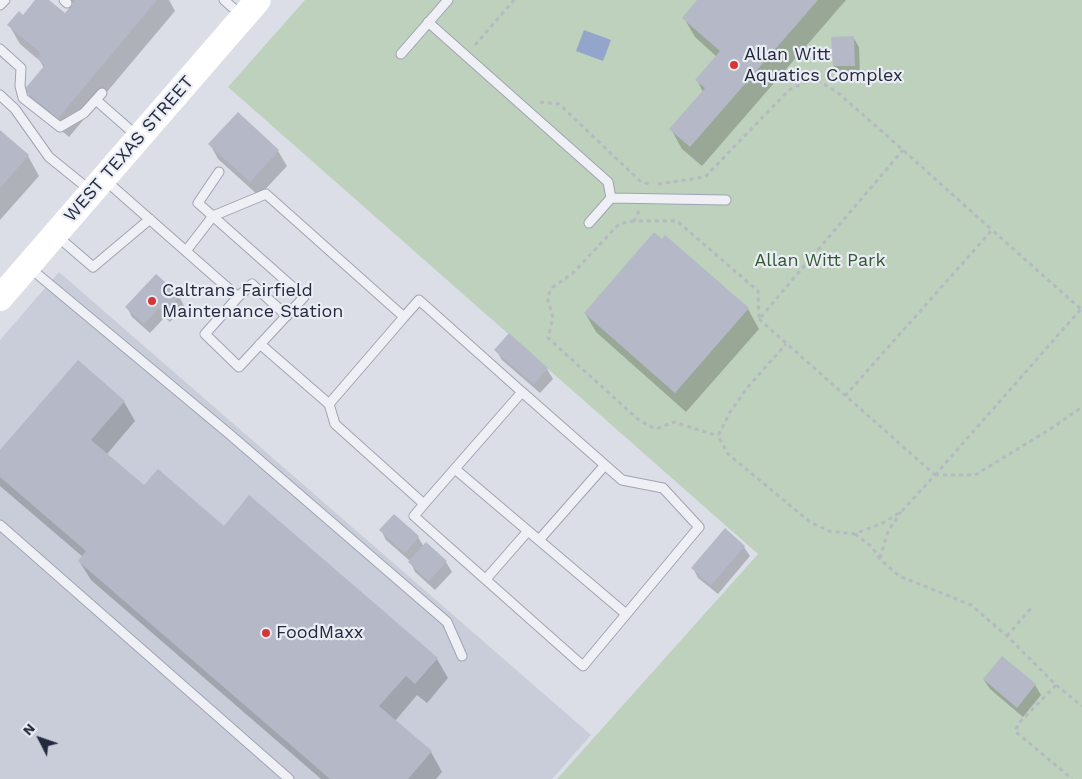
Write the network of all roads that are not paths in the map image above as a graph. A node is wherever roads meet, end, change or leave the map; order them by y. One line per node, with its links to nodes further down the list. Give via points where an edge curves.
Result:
1 (5, 0): 4 (lane)
2 (224, 0): 5 (lane)
3 (448, 0): 6 (lane)
4 (0, 5)
5 (251, 9): 10 (main road, WEST TEXAS STREET)
6 (428, 22): 8 (lane); 13 (lane, via 608,182)
7 (0, 49): 10 (lane, via 21,68 23,98 60,127 84,113 99,96)
8 (400, 54)
9 (0, 95): 12 (lane, via 15,109 50,157)
10 (139, 137): 12 (main road, WEST TEXAS STREET)
11 (219, 172): 15 (lane, via 198,202)
12 (97, 184): 16 (lane); 18 (main road, WEST TEXAS STREET)
13 (611, 198): 14 (lane); 17 (lane)
14 (726, 200)
15 (213, 216): 19 (lane); 23 (lane, via 304,297); 24 (lane, via 266,194)
16 (150, 219): 18 (lane, via 93,267); 19 (lane)
17 (589, 223)
18 (54, 234): 20 (main road, WEST TEXAS STREET)
19 (186, 250): 21 (lane)
20 (28, 266): 22 (main road, WEST TEXAS STREET); 36 (lane, via 447,622)
21 (238, 297): 23 (lane, via 252,284); 25 (lane, via 205,334 239,367)
22 (0, 298)
23 (287, 316): 25 (lane)
24 (404, 317): 26 (lane, via 419,300); 27 (lane)
25 (260, 344): 27 (lane)
26 (522, 392): 28 (lane); 29 (lane)
27 (329, 404): 30 (lane, via 335,424)
28 (604, 465): 33 (lane); 35 (lane, via 622,480 662,488 699,527)
29 (455, 469): 30 (lane); 32 (lane)
30 (424, 504): 34 (lane, via 414,516)
31 (0, 525): 37 (lane)
32 (528, 531): 33 (lane); 34 (lane)
33 (539, 540): 35 (lane)
34 (486, 579): 35 (lane, via 583,666)
35 (626, 614)
36 (462, 656)
37 (289, 779)

